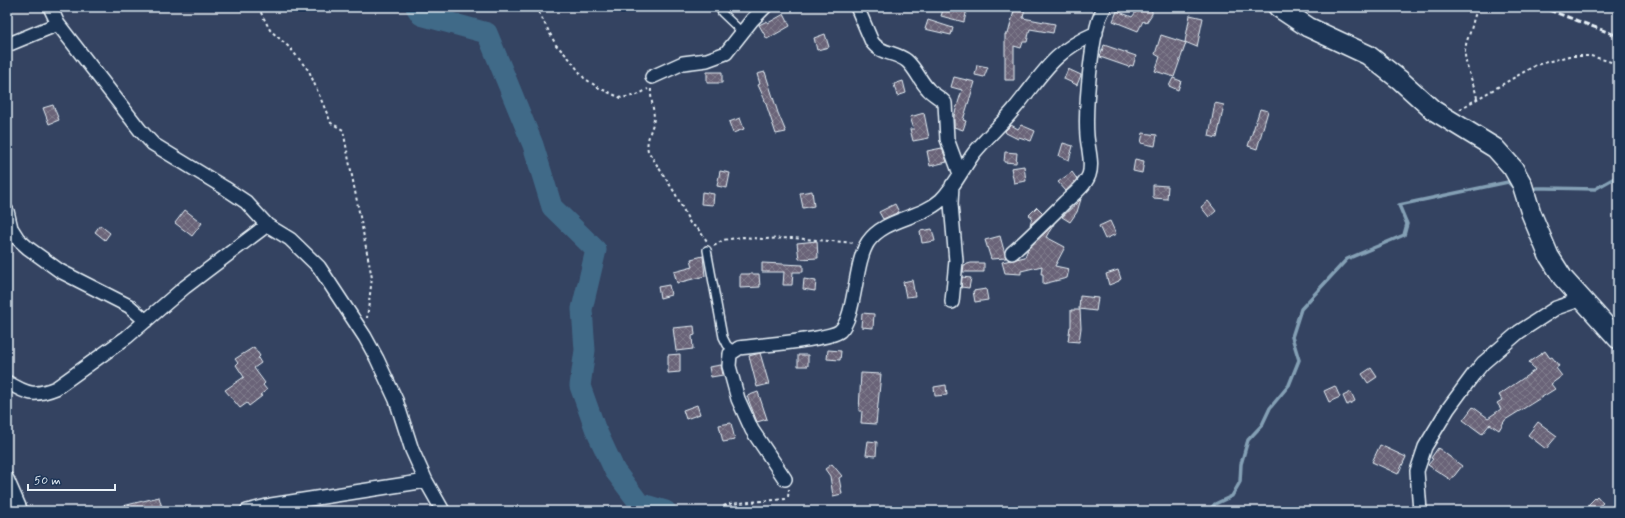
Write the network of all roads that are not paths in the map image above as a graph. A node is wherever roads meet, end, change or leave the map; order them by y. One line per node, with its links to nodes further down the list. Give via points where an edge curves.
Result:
1 (50, 7): 7 (street)
2 (719, 7): 8 (lane)
3 (765, 7): 8 (street)
4 (857, 7): 12 (street, via 875,47 908,62 928,89 945,103 947,139)
5 (1105, 7): 9 (street, via 1099,18)
6 (1278, 7): 18 (street, via 1308,27 1368,55 1423,102 1495,148 1513,168 1522,184 1549,256)
7 (58, 24): 10 (street); 15 (street, via 153,144 246,202)
8 (742, 32): 11 (street, via 721,56 683,63)
9 (1096, 33): 12 (street, via 1078,41 1055,58 975,152); 17 (street, via 1087,112 1089,176 1080,188)
10 (7, 46)
11 (652, 77)
12 (960, 174): 13 (street)
13 (952, 185): 19 (street, via 956,261); 22 (street, via 934,206 884,228 868,242 860,262 849,315 840,331 818,338)
14 (7, 211): 20 (street, via 11,228 28,248 60,271 129,306)
15 (267, 225): 20 (street); 26 (street, via 290,239 319,267 365,337 396,400 412,450)
16 (707, 250): 22 (lane, via 723,337 727,345)
17 (1012, 253)
18 (1582, 299): 21 (street); 30 (street, via 1556,308 1520,332 1483,363 1473,375 1425,447 1417,471)
19 (952, 302)
20 (146, 321): 23 (street, via 56,388 44,394 22,391)
21 (1618, 339)
22 (734, 350): 25 (street, via 728,359 738,399 752,430)
23 (7, 382)
24 (7, 479): 27 (street)
25 (785, 479)
26 (426, 481): 28 (street); 29 (street)
27 (20, 511)
28 (247, 511)
29 (442, 511)
30 (1420, 511)

